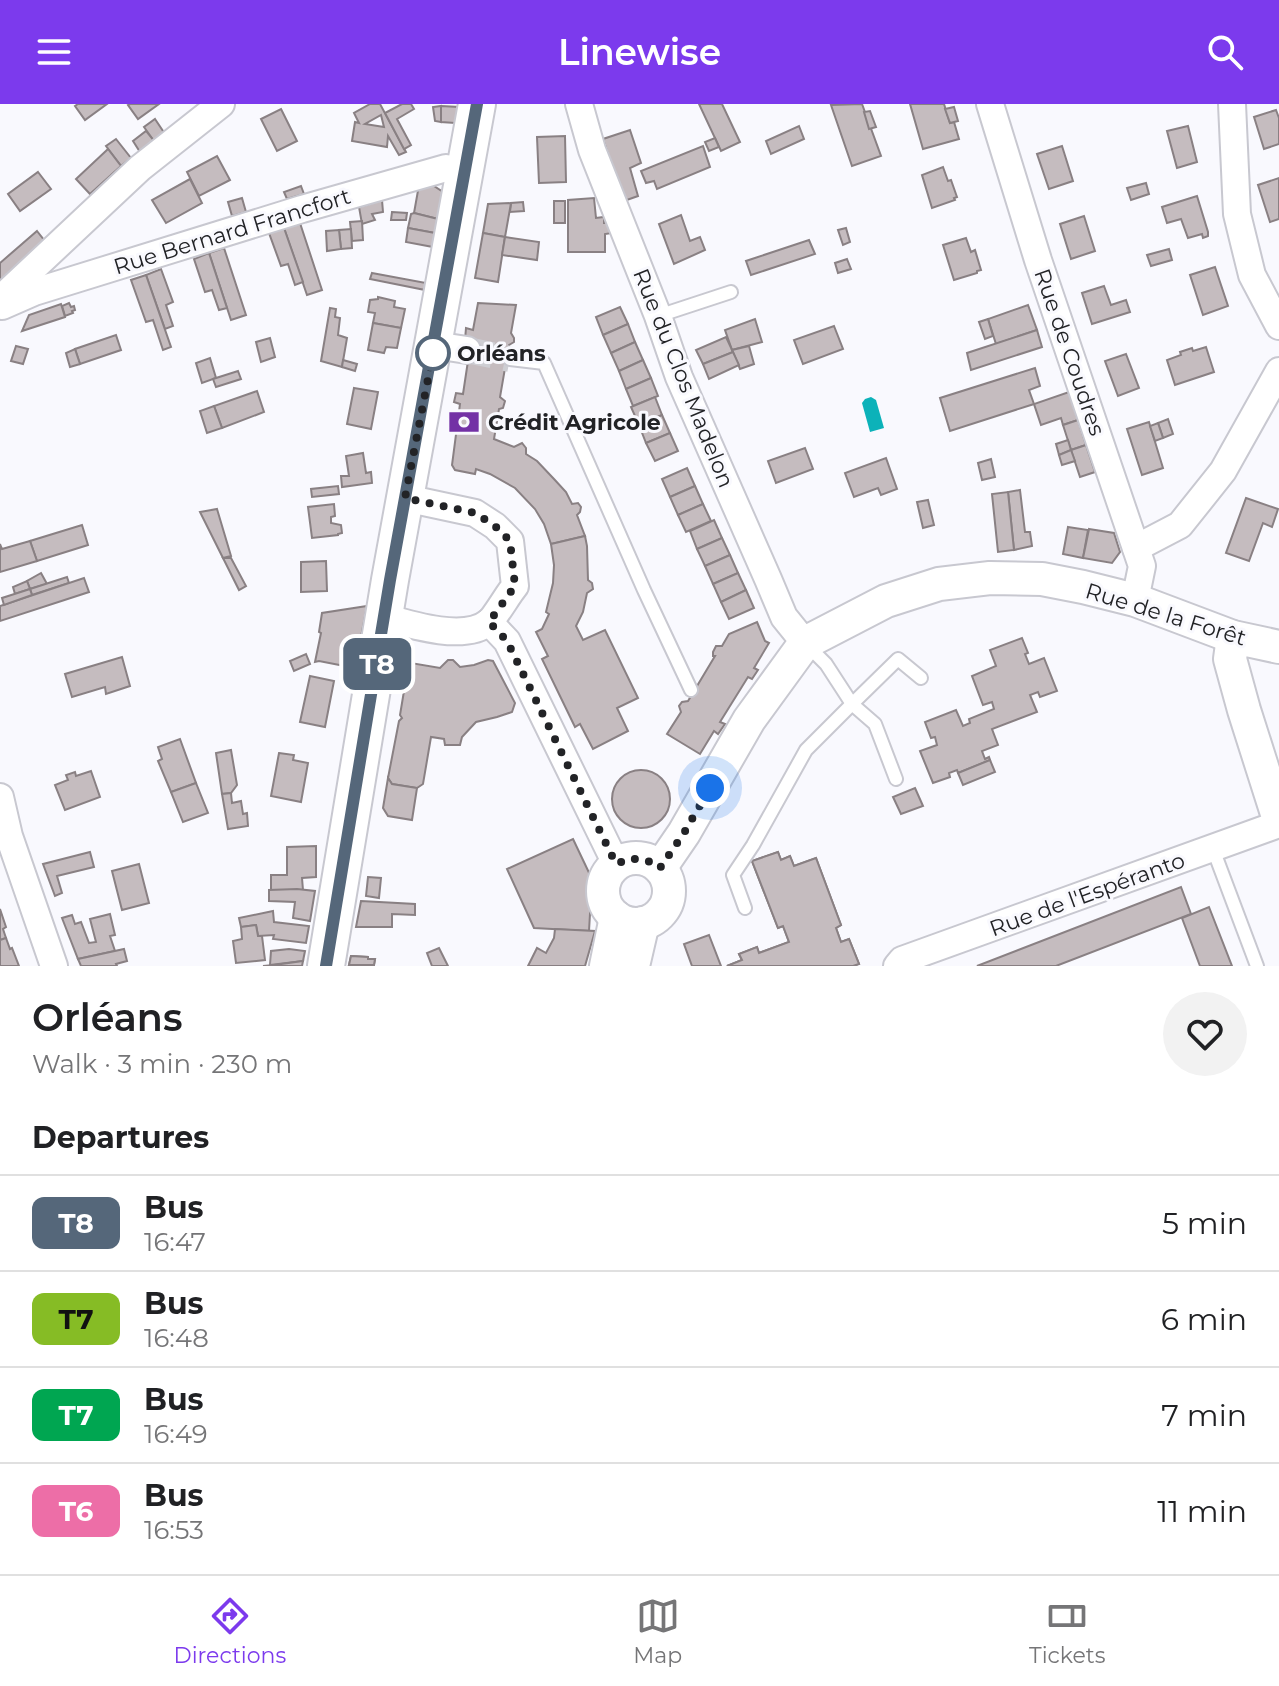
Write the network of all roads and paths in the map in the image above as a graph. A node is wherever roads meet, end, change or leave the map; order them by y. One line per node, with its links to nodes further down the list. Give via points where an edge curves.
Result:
1 (221, 104): 8 (street, via 140,168 10,290)
2 (477, 104): 6 (main road)
3 (579, 104): 9 (street, Rue du Clos Madelon)
4 (990, 104): 14 (street, Rue de Coudres)
5 (1232, 104): 10 (street, via 1237,214 1252,275)
6 (466, 171): 8 (street, Rue Bernard Francfort, via 446,168 302,209); 13 (main road, via 450,348)
7 (731, 292): 9 (lane)
8 (1, 306)
9 (658, 316): 19 (street, Rue du Clos Madelon, via 679,377 784,617)
10 (1279, 326)
11 (510, 359): 22 (lane, via 544,363)
12 (1279, 371): 14 (street, via 1223,471 1180,525)
13 (405, 498): 16 (main road); 17 (street, via 475,513 510,541 515,586)
14 (1136, 548): 15 (street, Rue de Coudres, via 1142,566)
15 (1135, 600): 18 (street, Rue de la Forêt); 19 (street, Rue de la Forêt, via 1042,579 939,584 886,601)
16 (384, 617): 17 (street, via 444,631); 34 (main road)
17 (489, 622): 29 (street, via 507,641)
18 (1233, 637): 20 (street, Rue de la Forêt); 24 (street, via 1230,659)
19 (805, 643): 23 (lane); 30 (street, Rue de la Forêt, via 744,718)
20 (1279, 647)
21 (921, 678): 23 (lane, via 898,659)
22 (691, 690)
23 (852, 704): 25 (lane, via 875,724); 31 (lane, via 806,750 733,875)
24 (1272, 777): 27 (street)
25 (896, 779)
26 (0, 797): 33 (street)
27 (1279, 822): 28 (street, Rue de l'Espéranto)
28 (1213, 849): 37 (street, Rue de l'Espéranto); 38 (lane)
29 (616, 864): 30 (street, via 640,858); 32 (street, via 605,879 604,900 609,910)
30 (660, 868): 32 (street, via 669,885 666,905 652,920)
31 (745, 908)
32 (630, 920): 35 (street); 36 (street)
33 (54, 966)
34 (326, 966)
35 (606, 966)
36 (633, 966)
37 (897, 966)
38 (1257, 966)

